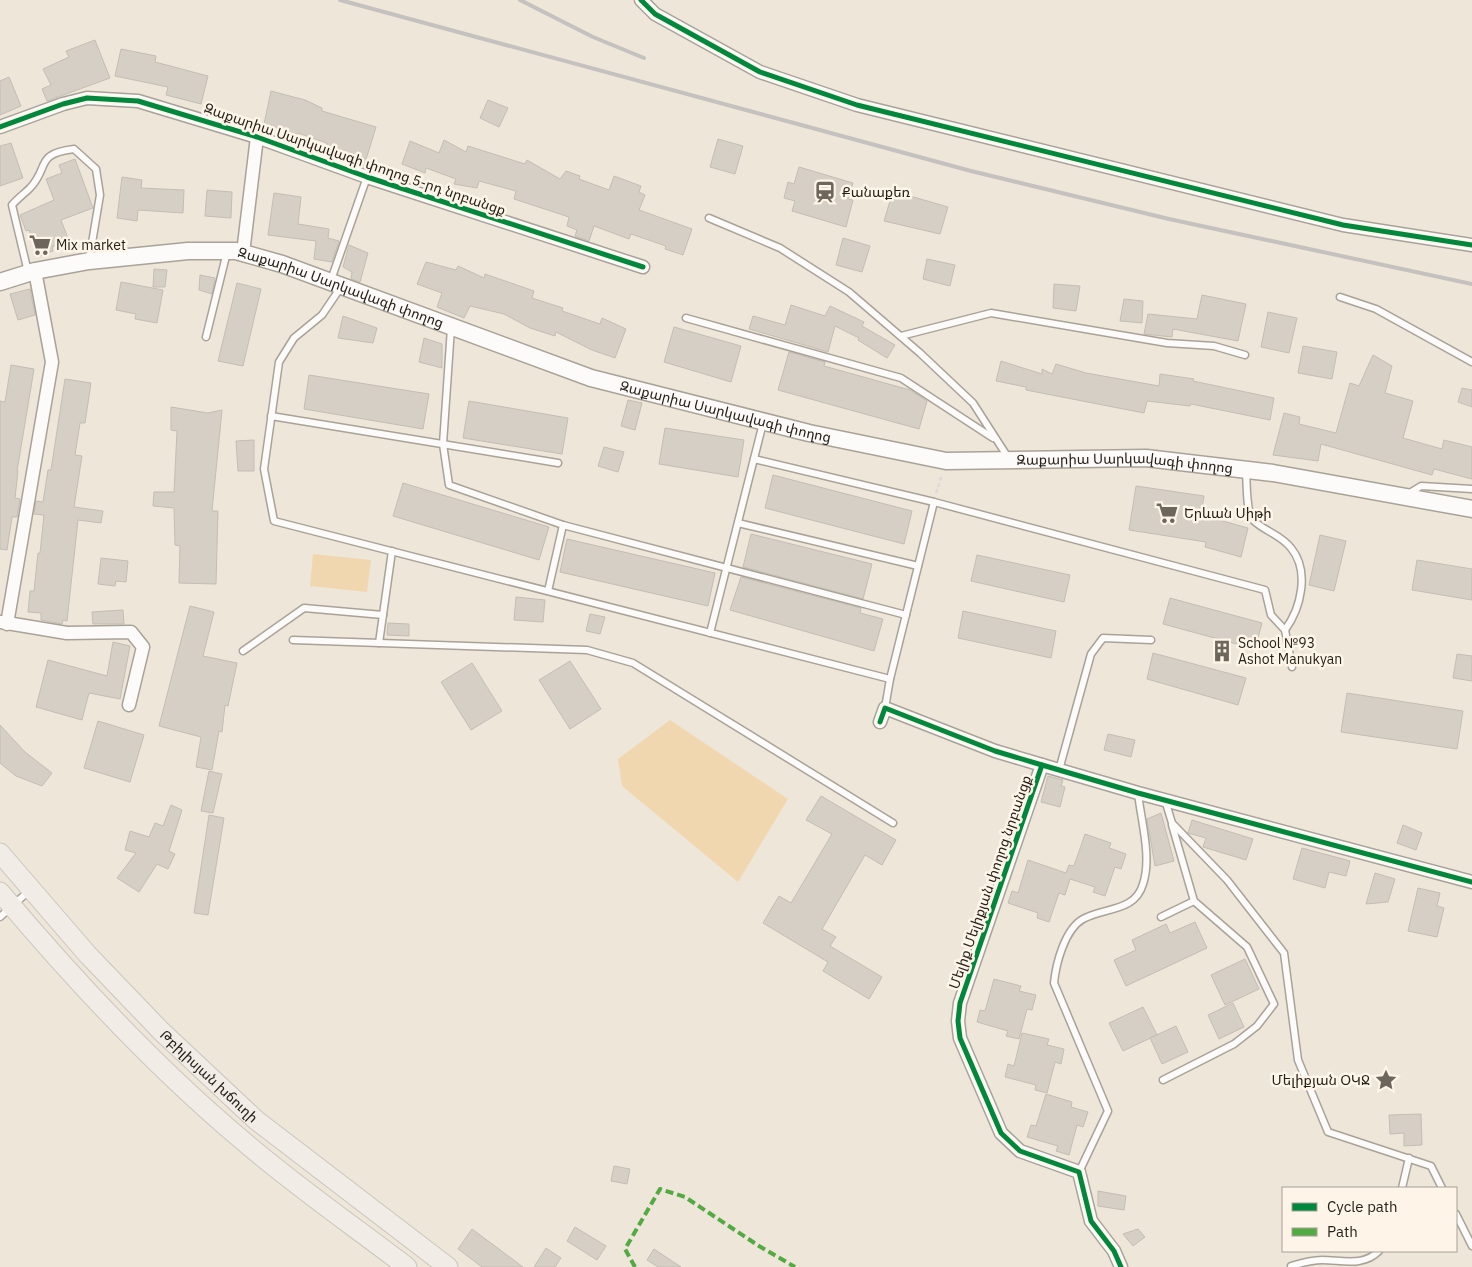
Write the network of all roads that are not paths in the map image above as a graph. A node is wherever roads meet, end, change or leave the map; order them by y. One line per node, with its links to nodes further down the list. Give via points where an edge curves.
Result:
1 (641, 0): 6 (street, via 655,14 760,72 857,105 1343,225)
2 (0, 127): 3 (street, Զաքարիա Սարկավագի փողոց 5-րդ նրբանցք, via 63,104 87,98 108,98 165,108)
3 (257, 137): 4 (street, Զաքարիա Սարկավագի փողոց 5-րդ նրբանցք); 7 (street)
4 (368, 177): 9 (street, Զաքարիա Սարկավագի փողոց 5-րդ նրբանցք); 12 (lane)
5 (709, 218): 16 (lane, via 780,248 849,292)
6 (1472, 245)
7 (235, 252): 8 (main road, Զաքարիա Սարկավագի փողոց, via 188,251); 12 (main road, Զաքարիա Սարկավագի փողոց); 17 (lane)
8 (89, 261): 10 (main road, Զաքարիա Սարկավագի փողոց); 10 (lane, via 100,195 96,169 74,149 59,151 45,159 30,188 12,205)
9 (643, 267)
10 (32, 272): 11 (main road, Զաքարիա Սարկավագի փողոց); 40 (street, via 52,362)
11 (0, 282)
12 (336, 284): 15 (main road, Զաքարիա Սարկավագի փողոց); 20 (lane, via 322,315 294,338 279,362)
13 (1340, 297): 19 (lane, via 1376,309)
14 (686, 318): 22 (lane, via 901,378)
15 (451, 328): 21 (main road, Զաքարիա Սարկավագի փողոց, via 591,378); 23 (lane)
16 (901, 336): 18 (lane, via 991,313 1167,343 1214,346); 22 (lane, via 973,403)
17 (206, 337)
18 (1245, 355)
19 (1472, 362)
20 (271, 416): 23 (lane); 34 (lane, via 264,469 274,520)
21 (763, 422): 24 (main road, Զաքարիա Սարկավագի փողոց, via 946,461); 25 (lane)
22 (996, 440): 24 (lane)
23 (443, 444): 26 (lane); 33 (lane, via 449,485)
24 (1009, 459): 27 (main road, Զաքարիա Սարկավագի փողոց, via 1146,458)
25 (754, 460): 30 (lane); 32 (lane)
26 (558, 463)
27 (1246, 470): 29 (main road, Զաքարիա Սարկավագի փողոց); 41 (lane, via 1249,513 1253,520 1285,542 1298,559 1302,578 1300,600)
28 (1472, 489): 29 (lane, via 1421,486)
29 (1405, 496): 31 (main road, Զաքարիա Սարկավագի փողոց)
30 (934, 502): 35 (lane); 41 (lane, via 1265,590 1271,615)
31 (1472, 509)
32 (738, 523): 35 (lane); 36 (lane)
33 (563, 525): 36 (lane); 37 (lane)
34 (392, 551): 37 (lane); 38 (lane)
35 (918, 566): 39 (lane)
36 (726, 569): 39 (lane); 42 (lane)
37 (548, 591): 42 (lane)
38 (383, 615): 45 (lane); 46 (lane, via 304,608)
39 (906, 615): 48 (lane)
40 (4, 623): 49 (street, via 67,633 131,632 143,647)
41 (1285, 630): 47 (lane)
42 (710, 633): 48 (lane)
43 (293, 640): 45 (lane)
44 (1152, 640): 53 (lane, via 1103,638 1091,654)
45 (379, 643): 56 (lane, via 587,650 633,663)
46 (243, 651)
47 (1292, 667)
48 (890, 679): 50 (lane)
49 (129, 705)
50 (885, 708): 51 (street); 52 (street, Մելիք Մելիքյան փողոց նրբանցք, via 995,751)
51 (880, 722)
52 (1042, 765): 53 (street, Մելիք Մելիքյան փողոց նրբանցք); 67 (street, Մելիք Մելիքյան փողոց նրբանցք, via 960,1003 958,1021 960,1038 1001,1133 1020,1151)
53 (1059, 770): 54 (street, Մելիք Մելիքյան փողոց նրբանցք)
54 (1138, 793): 55 (street, Մելիք Մելիքյան փողոց նրբանցք); 67 (lane, via 1146,862 1144,884 1138,895 1126,905 1083,919 1073,928 1055,972 1054,983 1108,1111)
55 (1164, 799): 57 (lane); 59 (street, Մելիք Մելիքյան փողոց նրբանցք)
56 (893, 823)
57 (1172, 823): 62 (lane); 66 (lane, via 1227,880 1284,953 1298,1060 1328,1132)
58 (0, 853): 60 (main road, Թբիլիսյան խճուղի)
59 (1472, 882)
60 (30, 890): 63 (lane); 75 (main road, Թբիլիսյան խճուղի, via 161,1031 256,1120)
61 (0, 892): 63 (main road, Թբիլիսյան խճուղի)
62 (1194, 902): 64 (lane); 65 (lane, via 1247,947 1274,1004 1257,1026 1234,1044)
63 (6, 912): 74 (main road, Թբիլիսյան խճուղի, via 242,1141)
64 (1161, 917)
65 (1163, 1080)
66 (1408, 1158): 68 (lane); 69 (lane, via 1431,1166)
67 (1079, 1172): 76 (street, via 1091,1221 1114,1251)
68 (1402, 1187)
69 (1442, 1187)
70 (1457, 1216): 71 (lane)
71 (1472, 1246)
72 (1378, 1252): 73 (lane, via 1372,1258 1358,1262 1321,1260)
73 (1291, 1266)
74 (407, 1267)
75 (448, 1267)
76 (1121, 1267)

